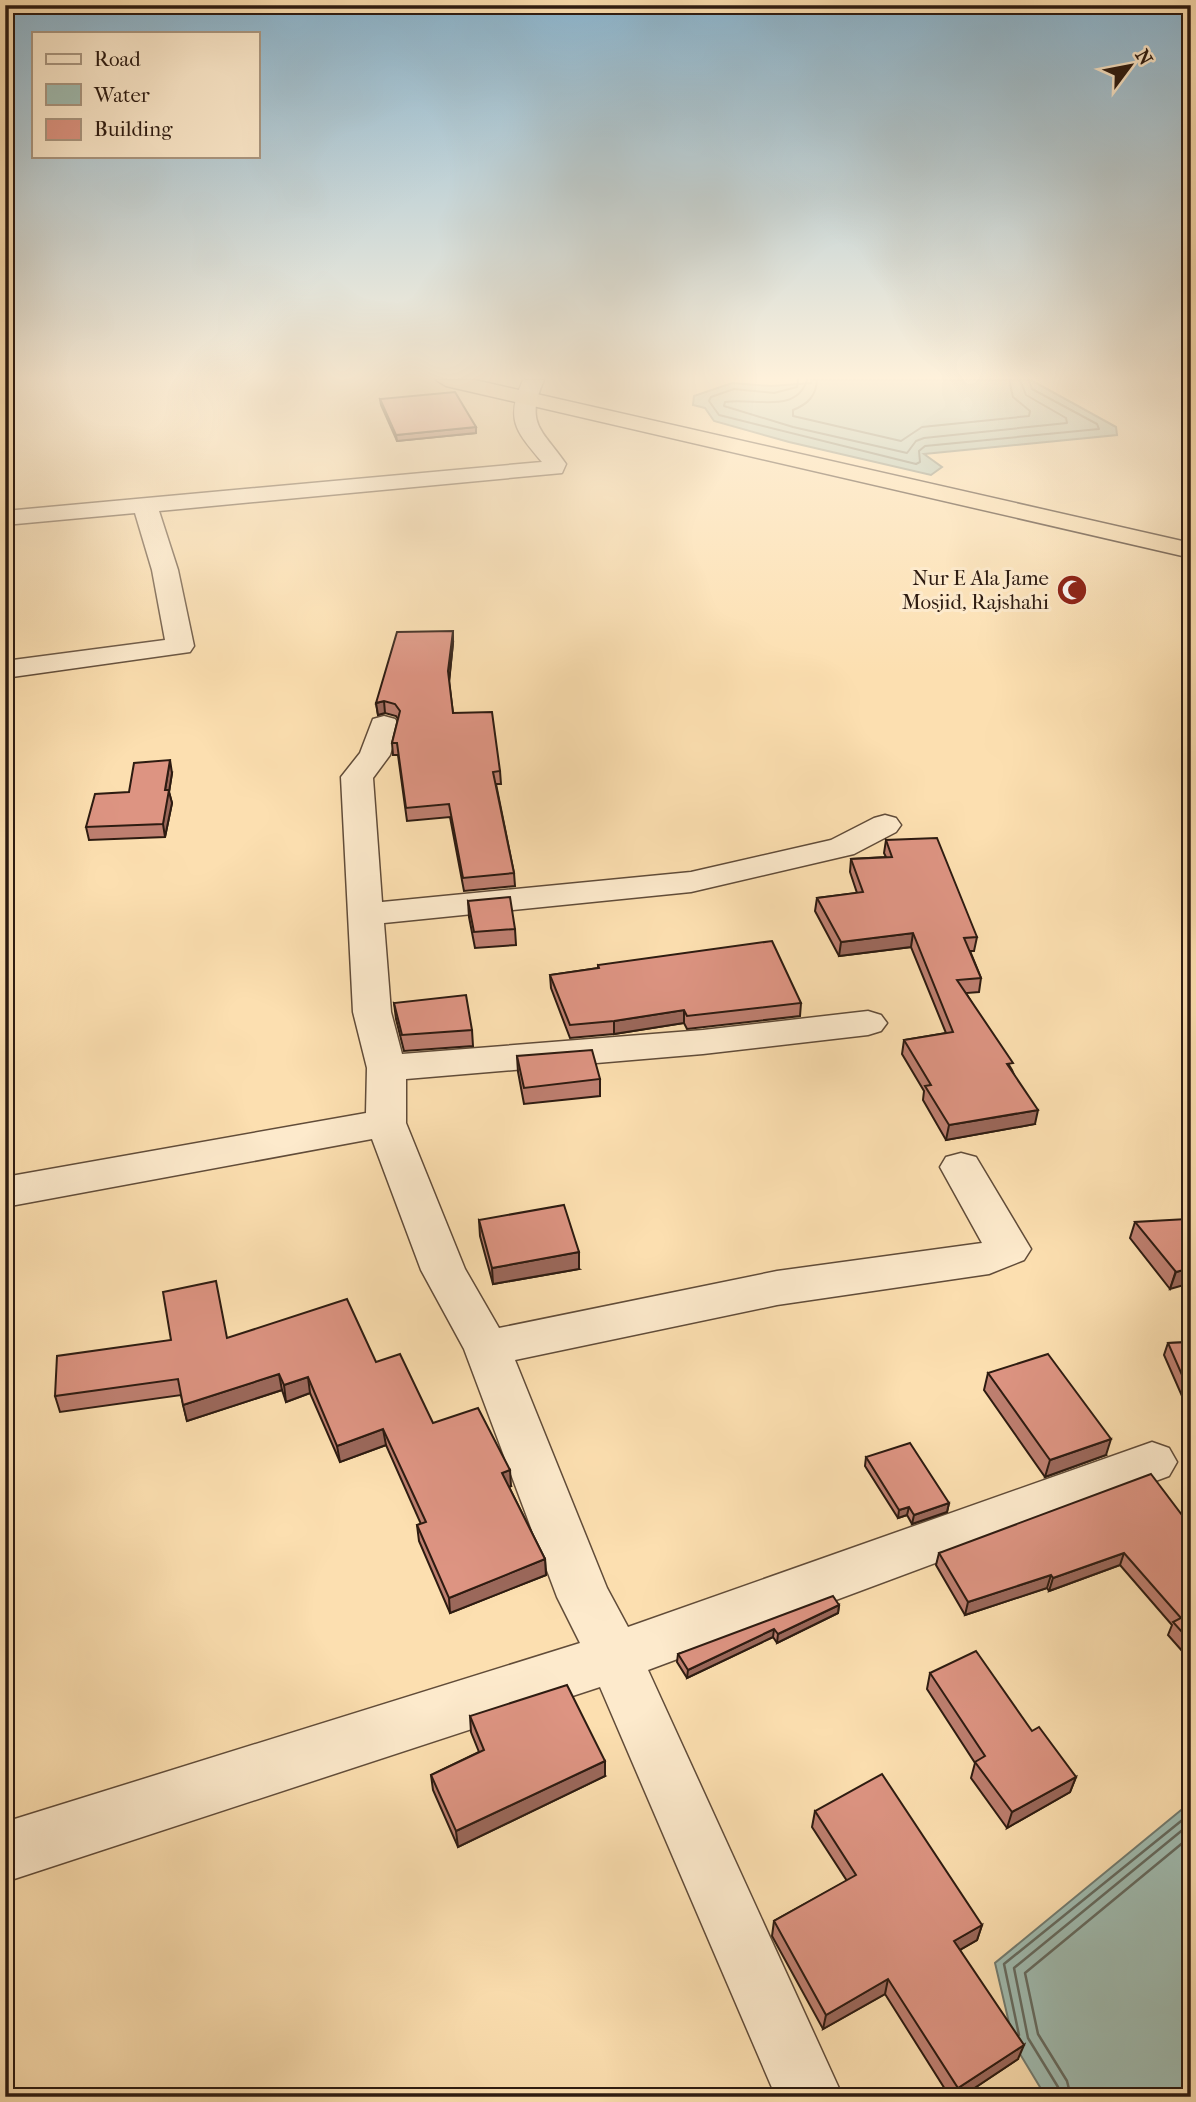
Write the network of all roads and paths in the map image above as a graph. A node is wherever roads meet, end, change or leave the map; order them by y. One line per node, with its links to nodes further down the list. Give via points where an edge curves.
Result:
1 (445, 478): 3 (street)
2 (891, 478): 5 (highway)
3 (145, 506): 4 (street); 6 (street, via 165,570 180,646)
4 (5, 518)
5 (1191, 551)
6 (5, 670)
7 (384, 725): 9 (street, via 375,755 357,777)
8 (885, 825): 9 (street, via 842,847 691,882)
9 (367, 914): 11 (street, via 372,1012)
10 (868, 1023): 11 (street)
11 (386, 1068): 12 (street)
12 (386, 1123): 14 (street); 15 (street, via 443,1270)
13 (961, 1167): 15 (street, via 1009,1250 989,1258 777,1288)
14 (5, 1192)
15 (487, 1348): 17 (street, via 584,1597)
16 (1152, 1462): 17 (street)
17 (615, 1657): 18 (street); 19 (street)
18 (5, 1853)
19 (810, 2097)

